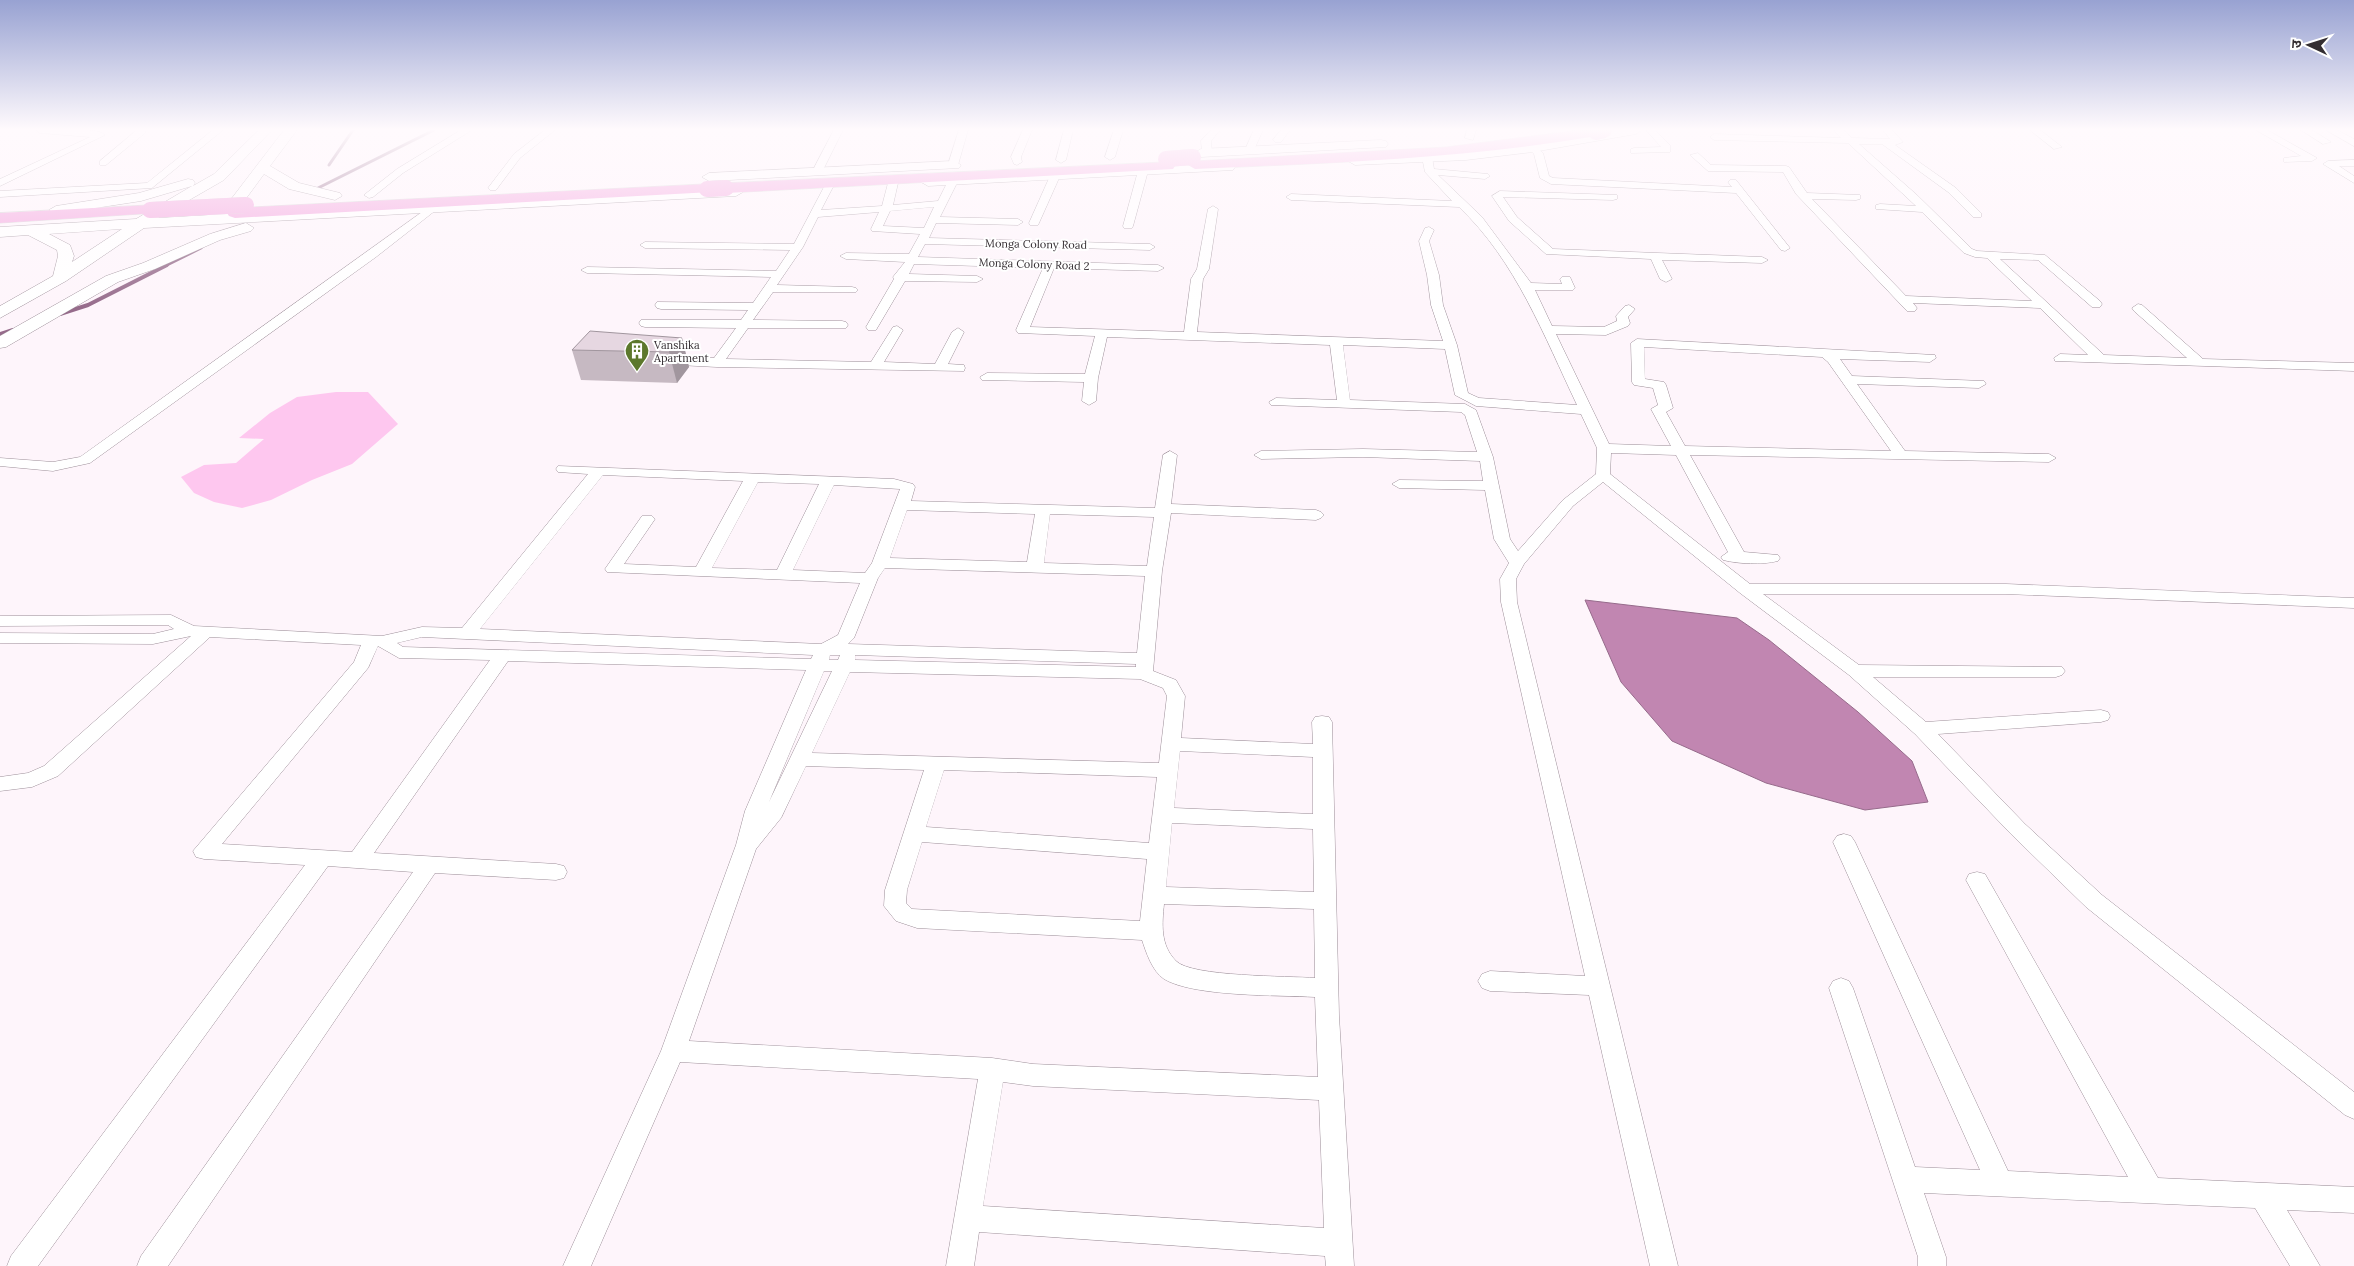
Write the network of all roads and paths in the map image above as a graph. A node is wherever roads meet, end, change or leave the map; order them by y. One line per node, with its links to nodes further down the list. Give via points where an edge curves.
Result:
1 (73, 189): 21 (street)
2 (168, 189): 36 (main road, via 141,197)
3 (197, 189): 30 (main road)
4 (250, 189): 31 (main road)
5 (307, 189): 23 (main road)
6 (376, 189): 22 (street)
7 (471, 189): 22 (main road)
8 (630, 189): 31 (highway)
9 (668, 189): 34 (main road)
10 (827, 189): 40 (street)
11 (891, 189): 32 (street)
12 (947, 189): 28 (street)
13 (1049, 189): 49 (street)
14 (1138, 189): 51 (street)
15 (1445, 189): 29 (street)
16 (1721, 189): 20 (street)
17 (1799, 189): 24 (street)
18 (1903, 189): 35 (street)
19 (1951, 189): 41 (street)
20 (1740, 190): 60 (street)
21 (0, 192)
22 (370, 194): 23 (main road)
23 (335, 196): 31 (main road)
24 (1804, 196): 25 (street); 81 (street)
25 (1856, 196)
26 (1291, 197): 29 (street)
27 (1613, 197): 45 (street, via 1498,194)
28 (939, 204): 32 (street); 47 (street)
29 (1461, 204): 44 (street)
30 (169, 205): 31 (main road); 36 (main road); 42 (main road)
31 (239, 207): 42 (highway); 46 (main road)
32 (887, 207): 40 (street); 55 (street, Monga Colony Road, via 876,229)
33 (1880, 207): 35 (street)
34 (432, 208): 39 (main road); 130 (street, via 85,460 56,467)
35 (1924, 208): 62 (street, via 1968,252)
36 (56, 210): 38 (main road)
37 (1213, 210): 99 (street, via 1203,269 1197,279)
38 (0, 213)
39 (322, 213): 46 (main road); 73 (main road, via 254,225 215,237)
40 (815, 214): 59 (street)
41 (1977, 214)
42 (143, 217): 43 (highway); 46 (main road); 50 (highway); 52 (main road); 72 (main road)
43 (0, 218)
44 (1478, 219): 45 (street); 78 (street)
45 (1513, 219): 61 (street, via 1550,252)
46 (211, 220): 73 (main road)
47 (932, 220): 48 (street); 55 (street)
48 (1018, 222)
49 (1034, 223)
50 (0, 226)
51 (1128, 226)
52 (31, 230): 54 (main road); 72 (main road, via 64,248 66,256)
53 (1429, 230): 103 (street, via 1424,241 1434,275 1437,305)
54 (0, 232)
55 (925, 236): 56 (street, Monga Colony Road); 64 (street)
56 (974, 242): 58 (street, Monga Colony Road); 66 (street)
57 (645, 245): 59 (street)
58 (1150, 247)
59 (798, 248): 70 (street)
60 (1785, 248)
61 (1654, 255): 65 (street); 77 (street)
62 (1990, 255): 82 (street); 83 (street, via 2042,257)
63 (846, 256): 64 (street, Monga Colony Road 2)
64 (910, 259): 66 (street, Monga Colony Road 2); 71 (street)
65 (1762, 260)
66 (966, 262): 67 (street, Monga Colony Road 2); 74 (street)
67 (1050, 265): 68 (street, Monga Colony Road 2); 98 (street, via 1022,330)
68 (1158, 268)
69 (587, 270): 70 (street)
70 (778, 274): 79 (street)
71 (899, 277): 74 (street); 93 (street)
72 (60, 278): 89 (main road)
73 (112, 279): 101 (main road)
74 (959, 279): 75 (street)
75 (977, 279)
76 (1566, 279): 78 (street, via 1569,288)
77 (1666, 280)
78 (1527, 286): 96 (street)
79 (768, 288): 80 (street); 85 (street)
80 (852, 290)
81 (1902, 299): 82 (street); 86 (street)
82 (2042, 304): 107 (street)
83 (2096, 304)
84 (661, 305): 85 (street)
85 (757, 306): 91 (street)
86 (1911, 308)
87 (2138, 308): 109 (street)
88 (1629, 309): 94 (street, via 1622,316 1624,323)
89 (0, 313)
90 (645, 323): 91 (street)
91 (745, 323): 92 (street); 110 (street)
92 (842, 325)
93 (872, 327)
94 (1615, 328): 96 (street); 102 (street)
95 (897, 330): 111 (street)
96 (1548, 330): 122 (street)
97 (958, 332): 113 (street)
98 (1102, 333): 99 (street); 116 (street)
99 (1190, 336): 100 (street)
100 (1336, 342): 103 (street); 121 (street)
101 (0, 343)
102 (1637, 343): 104 (street, via 1821,352); 124 (street, via 1639,382 1659,385 1666,408 1658,409)
103 (1451, 345): 122 (street, via 1465,397 1476,402)
104 (1827, 355): 105 (street); 117 (street)
105 (1930, 358)
106 (2060, 358): 107 (street)
107 (2100, 359): 109 (street)
108 (649, 360): 110 (street)
109 (2200, 362): 112 (street)
110 (717, 363): 111 (street)
111 (875, 366): 113 (street)
112 (2354, 367)
113 (939, 368): 114 (street)
114 (959, 368)
115 (987, 377): 116 (street)
116 (1091, 378): 119 (street)
117 (1848, 380): 118 (street); 125 (street)
118 (1979, 384)
119 (1088, 401)
120 (1276, 402): 121 (street)
121 (1344, 404): 128 (street, via 1465,408 1471,413)
122 (1585, 410): 123 (street)
123 (1604, 448): 124 (street); 133 (street)
124 (1682, 451): 125 (street); 144 (street)
125 (1900, 454): 129 (street)
126 (1170, 455): 140 (street)
127 (1261, 455): 128 (street, via 1363,453)
128 (1486, 458): 137 (street)
129 (2049, 458)
130 (0, 462)
131 (562, 469): 132 (street)
132 (599, 471): 134 (street); 157 (street)
133 (1604, 475): 143 (street); 147 (street, via 1568,503)
134 (753, 477): 135 (street); 149 (street)
135 (828, 481): 138 (street, via 894,483 908,487); 151 (street)
136 (1400, 484): 137 (street)
137 (1493, 486): 147 (street, via 1502,539)
138 (901, 505): 139 (street); 146 (street)
139 (1043, 509): 140 (street); 148 (street)
140 (1164, 510): 141 (street); 150 (street)
141 (1316, 515)
142 (647, 519): 149 (street, via 614,569)
143 (1703, 556): 144 (street); 153 (street)
144 (1739, 558): 145 (street)
145 (1772, 558)
146 (880, 563): 148 (street); 152 (street)
147 (1517, 563): 190 (street, via 1508,579 1509,602)
148 (1036, 567): 150 (street)
149 (701, 572): 151 (street)
150 (1154, 572): 163 (street)
151 (784, 575): 152 (street)
152 (870, 578): 160 (street)
153 (1746, 589): 154 (street, via 2006,589); 164 (street)
154 (2354, 603)
155 (0, 621): 156 (street, via 171,620)
156 (198, 632): 158 (street, via 153,639); 159 (street); 174 (street, via 51,770 32,780)
157 (467, 634): 159 (street, via 422,632); 162 (street)
158 (0, 638)
159 (377, 640): 161 (street, via 399,652); 181 (street, via 362,664 204,851)
160 (847, 651): 162 (street); 162 (street); 163 (street); 171 (street)
161 (503, 655): 162 (street); 182 (street)
162 (820, 658): 179 (street, via 755,811)
163 (1145, 666): 169 (street, via 1174,688)
164 (1855, 671): 165 (street); 168 (street)
165 (2056, 671)
166 (2101, 716): 168 (street)
167 (1322, 722): 170 (street)
168 (1922, 729): 196 (street, via 2018,829 2094,901)
169 (1172, 744): 170 (street); 173 (street)
170 (1322, 751): 176 (street)
171 (800, 759): 172 (street); 179 (street, via 774,813)
172 (936, 763): 173 (street); 177 (street)
173 (1169, 770): 175 (street)
174 (0, 784)
175 (1164, 815): 176 (street); 180 (street)
176 (1324, 822): 187 (street)
177 (914, 834): 180 (street); 188 (street, via 896,890 896,906 904,915 918,919)
178 (1844, 842): 198 (street)
179 (747, 845): 193 (street)
180 (1160, 852): 186 (street)
181 (322, 858): 182 (street); 204 (street)
182 (358, 860): 183 (street)
183 (429, 865): 184 (street); 205 (street)
184 (556, 872)
185 (1977, 880): 199 (street)
186 (1155, 895): 187 (street); 188 (street)
187 (1325, 901): 191 (street)
188 (1150, 932): 191 (street, via 1160,958 1172,972 1216,981)
189 (1490, 981): 190 (street)
190 (1599, 986): 208 (street)
191 (1326, 988): 195 (street)
192 (1841, 988): 197 (street)
193 (673, 1051): 194 (street); 206 (street)
194 (992, 1069): 195 (street, via 1033,1075); 202 (street)
195 (1331, 1089): 203 (street)
196 (2354, 1107)
197 (1905, 1179): 198 (street); 209 (street, via 1932,1257)
198 (2000, 1183): 199 (street)
199 (2150, 1190): 200 (street)
200 (2262, 1195): 201 (street); 210 (street)
201 (2354, 1200)
202 (970, 1218): 203 (street); 207 (street)
203 (1340, 1254)
204 (21, 1266)
205 (152, 1266)
206 (577, 1266)
207 (960, 1266)
208 (1664, 1266)
209 (1932, 1266)
210 (2306, 1266)

